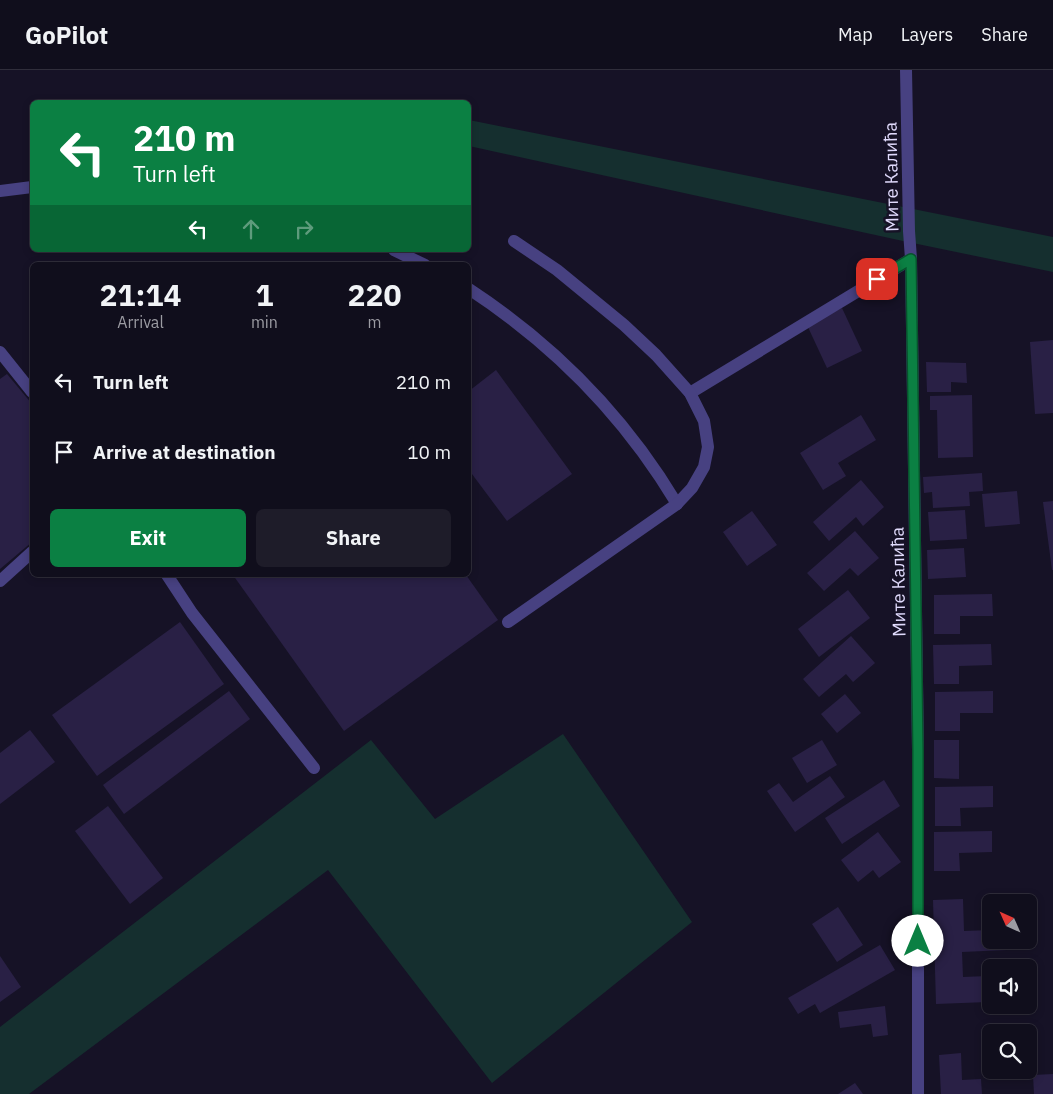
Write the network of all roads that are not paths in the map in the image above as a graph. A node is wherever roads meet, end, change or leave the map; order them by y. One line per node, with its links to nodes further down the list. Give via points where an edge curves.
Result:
1 (906, 70): 6 (street, Мите Калића)
2 (30, 187): 3 (street)
3 (0, 191)
4 (514, 241): 11 (street, via 557,270 624,325)
5 (398, 252): 7 (street)
6 (911, 259): 11 (street); 18 (street, Мите Калића, via 918,750)
7 (419, 262)
8 (471, 290): 12 (street, via 512,318 582,380 660,475)
9 (0, 352): 10 (street)
10 (30, 390)
11 (690, 393): 12 (street, via 704,421 708,447 704,467 692,488)
12 (677, 504): 16 (street)
13 (30, 554): 15 (street)
14 (168, 577): 17 (street, via 192,614)
15 (0, 581)
16 (508, 622)
17 (314, 768)
18 (918, 1094)

